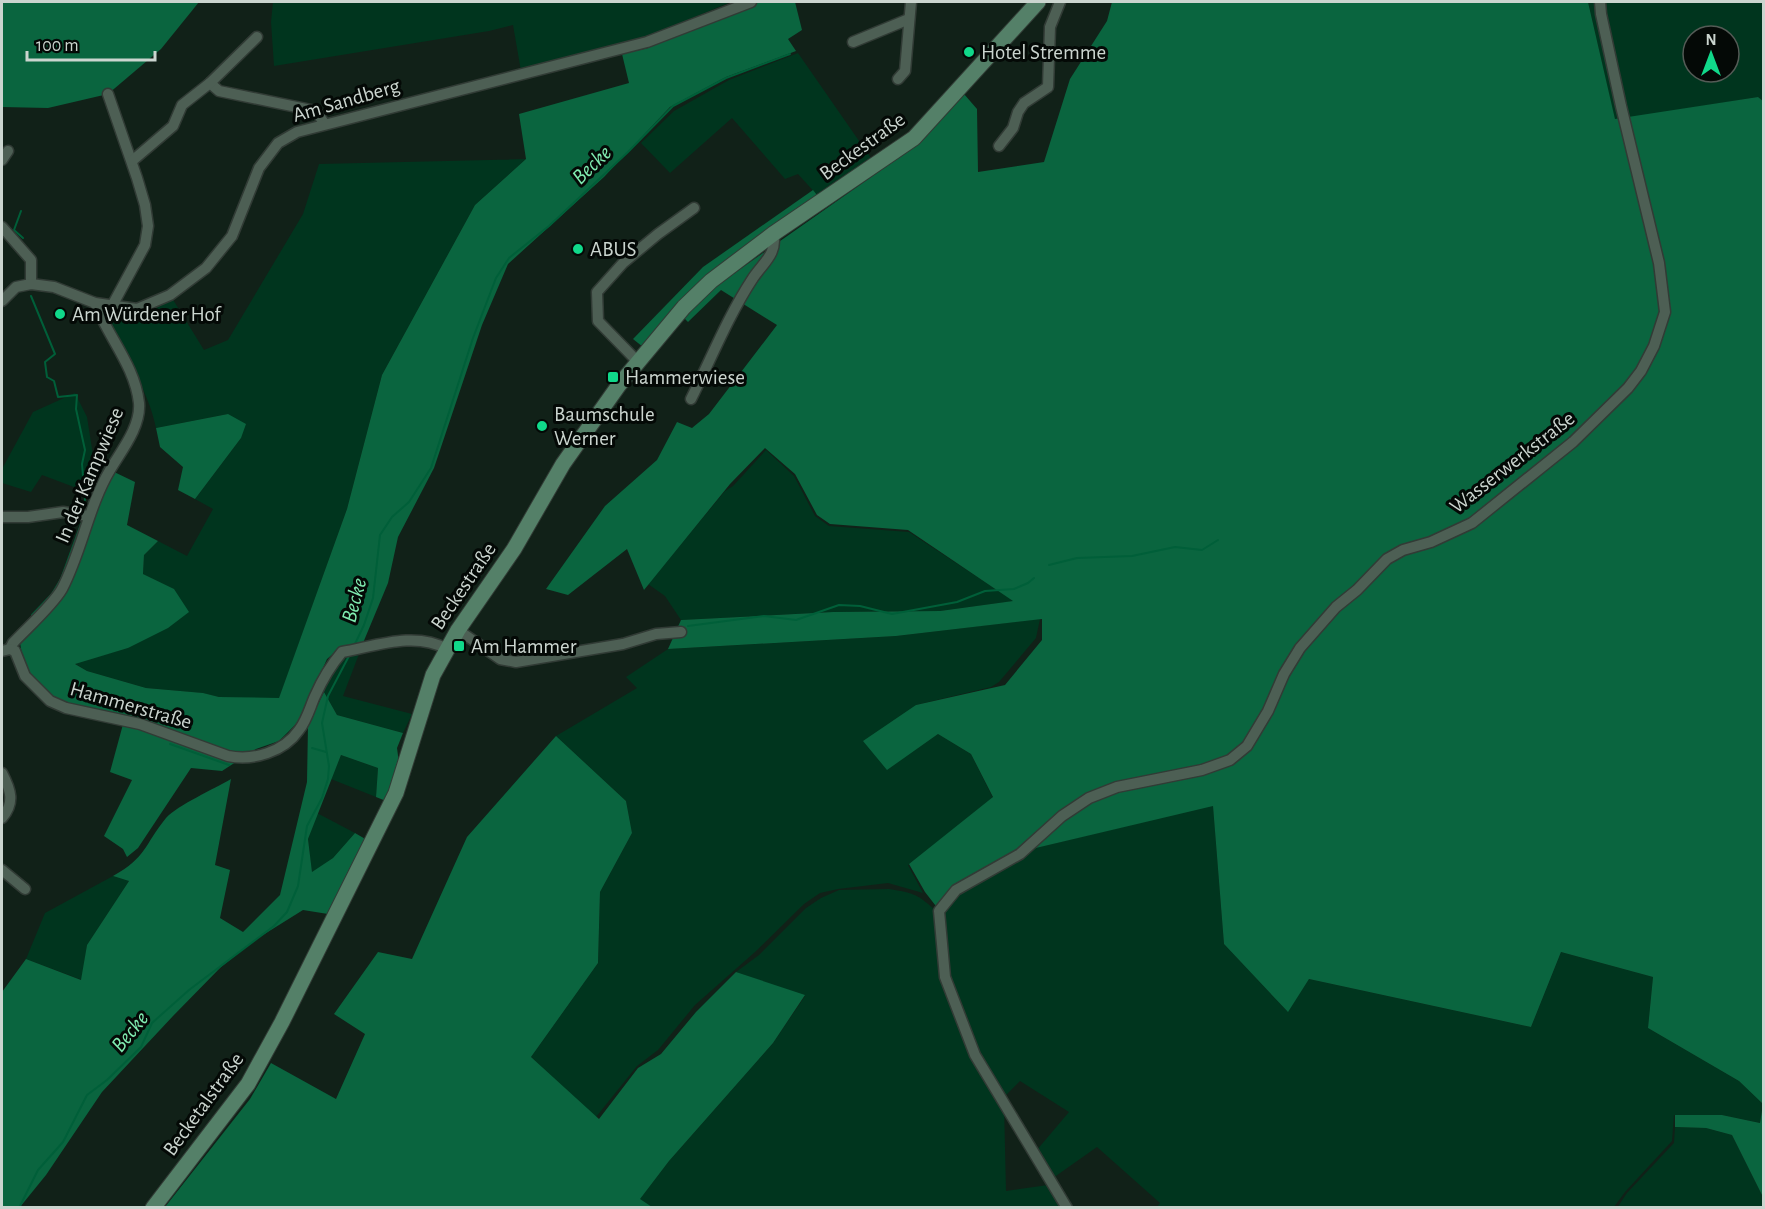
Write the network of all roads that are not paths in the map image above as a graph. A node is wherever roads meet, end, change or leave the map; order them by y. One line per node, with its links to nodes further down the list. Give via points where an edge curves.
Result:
1 (751, 2): 12 (street, Am Sandberg, via 647,42)
2 (911, 2): 6 (street)
3 (1038, 2): 17 (main road, Beckestraße, via 914,138)
4 (1060, 2): 13 (street, via 1050,27 1048,87 1024,103 1013,128)
5 (1600, 2): 36 (street, Wasserwerkstraße, via 1659,263 1665,312 1641,371 1573,442 1473,523 1387,559 1336,607 1300,648 1247,746 1230,760 1202,770 1117,787 1089,798 1062,816 1020,854 956,890 939,911 945,976 975,1055)
6 (909, 19): 8 (street); 9 (street, via 905,71)
7 (257, 37): 10 (street)
8 (853, 42)
9 (898, 79)
10 (210, 82): 12 (street, via 219,91 316,111); 14 (street, via 182,105 173,126)
11 (108, 94): 14 (street)
12 (324, 123): 21 (street, Am Sandberg, via 278,143 259,168 232,236 206,268 170,295 137,309)
13 (999, 146)
14 (132, 161): 21 (street, via 148,226 145,245)
15 (694, 208): 22 (street, via 623,262 597,292 598,321)
16 (2, 226): 18 (street, via 31,260)
17 (773, 234): 22 (main road, Beckestraße, via 711,280); 23 (street, via 773,251 735,309)
18 (31, 284): 19 (street, via 16,287); 20 (street, Am Sandberg)
19 (2, 301)
20 (94, 303): 21 (street, Am Sandberg); 24 (street, In der Kampwiese, via 129,368 139,415)
21 (112, 306)
22 (638, 362): 26 (main road, Beckestraße, via 563,464 514,549)
23 (691, 399)
24 (88, 516): 25 (street, via 63,512); 29 (street, In der Kampwiese, via 61,591)
25 (2, 517)
26 (458, 630): 27 (street, via 500,659 516,662); 28 (main road, Beckestraße)
27 (681, 632)
28 (447, 649): 29 (street, Hammerstraße, via 414,640 342,652 297,733 272,751 240,758 140,724 50,701 24,676 15,651); 34 (main road, Beckestraße, via 433,675 396,793)
29 (6, 650)
30 (2, 773): 31 (street, via 11,800)
31 (2, 818)
32 (2, 870): 33 (street)
33 (25, 889)
34 (282, 1022): 35 (main road, Becketalstraße, via 248,1084)
35 (153, 1208)
36 (1067, 1208)

